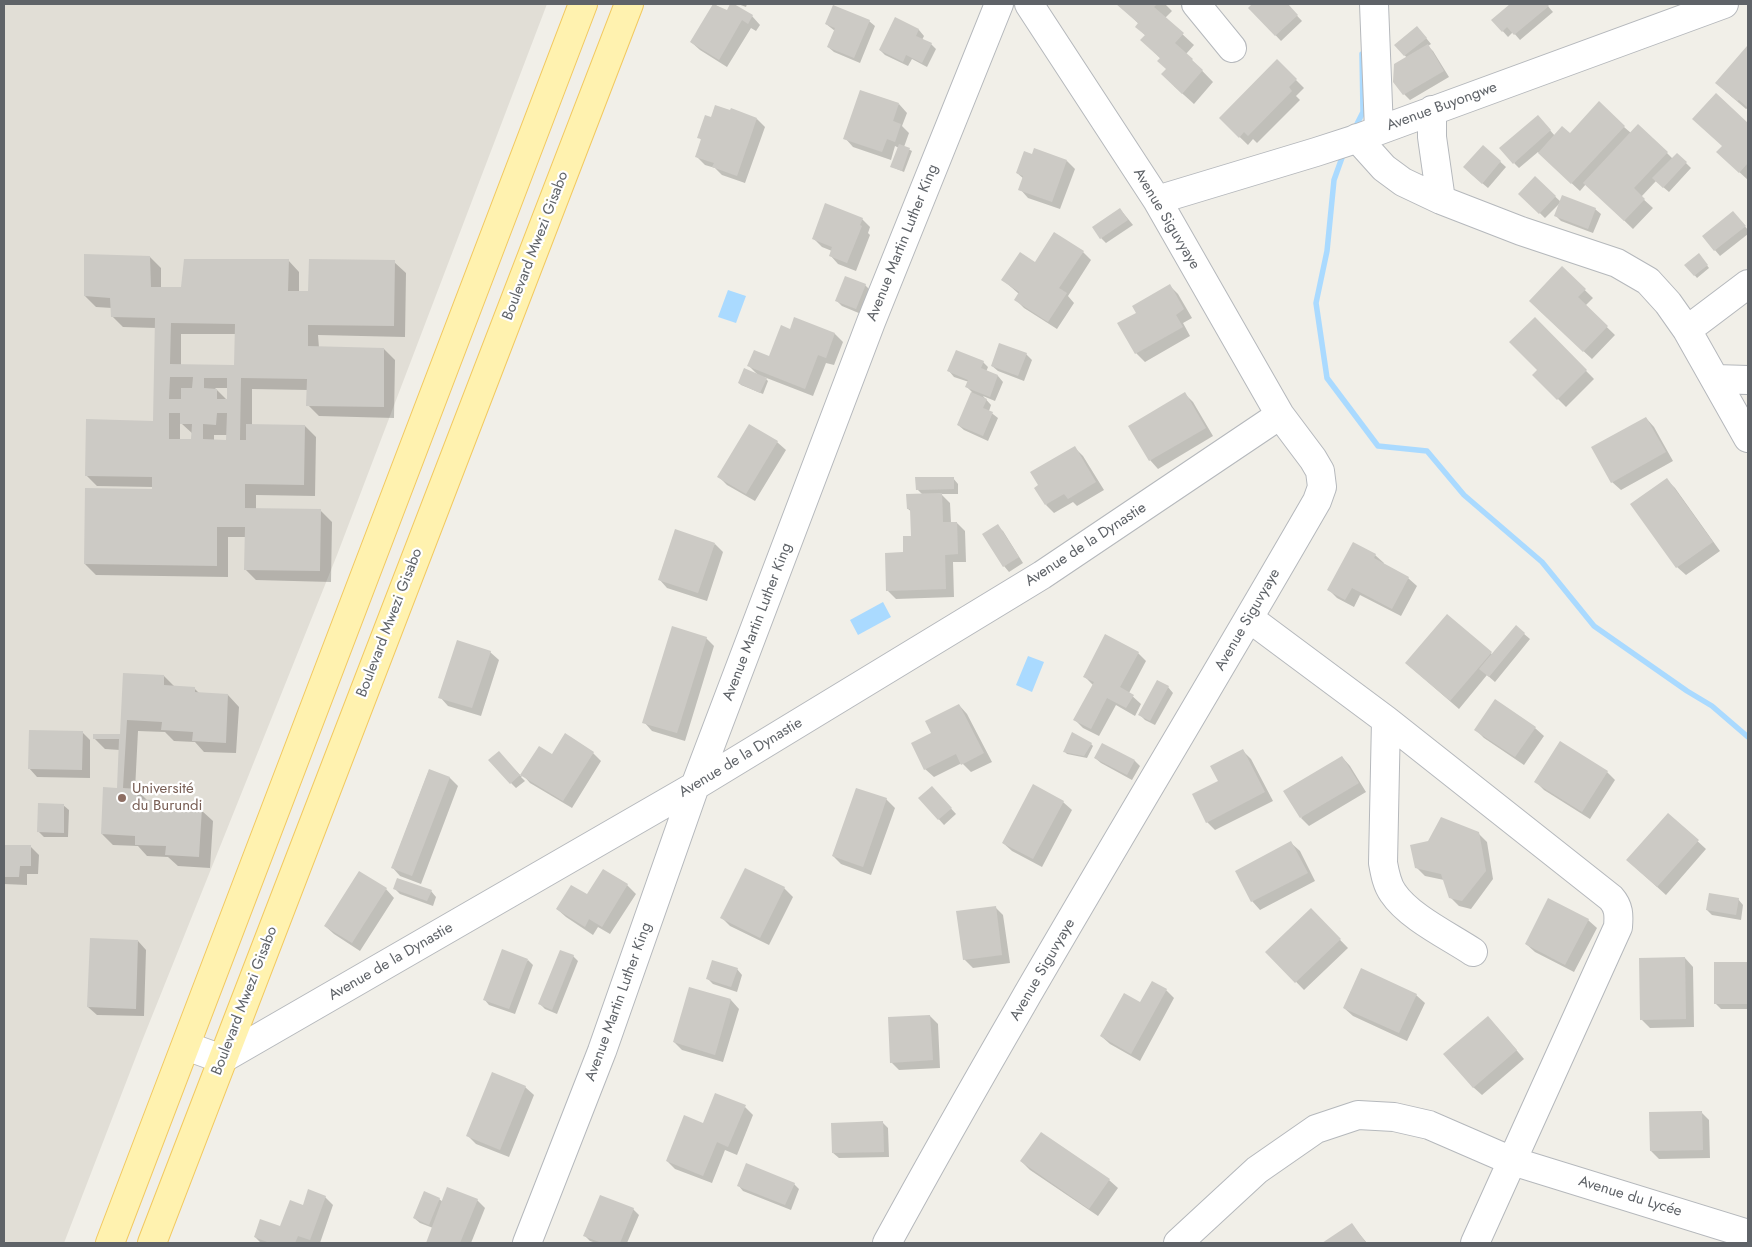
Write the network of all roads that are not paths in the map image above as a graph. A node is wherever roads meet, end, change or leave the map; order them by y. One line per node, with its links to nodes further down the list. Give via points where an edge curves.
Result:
1 (583, 4): 19 (main road)
2 (629, 4): 20 (main road, Boulevard Mwezi Gisabo)
3 (999, 4): 23 (street, Avenue Martin Luther King, via 871,322)
4 (1029, 4): 11 (street, Avenue Siguvyaye)
5 (1196, 4): 8 (street)
6 (1374, 4): 10 (street)
7 (1724, 4): 9 (street, Avenue Buyongwe)
8 (1232, 48)
9 (1432, 110): 10 (street, Avenue Buyongwe); 12 (street, via 1432,137)
10 (1363, 136): 11 (street, Avenue Buyongwe); 12 (street, via 1384,168 1403,182)
11 (1157, 200): 17 (street, Avenue Siguvyaye)
12 (1441, 200): 14 (street, via 1618,263 1648,281)
13 (1748, 284): 14 (street)
14 (1687, 330): 15 (street)
15 (1715, 379): 16 (street); 18 (street)
16 (1748, 380)
17 (1280, 415): 21 (street, Avenue Siguvyaye, via 1313,459 1320,471 1322,487); 23 (street, Avenue de la Dynastie, via 1042,575)
18 (1748, 438)
19 (380, 540): 20 (main road); 25 (main road)
20 (415, 557): 26 (main road, Boulevard Mwezi Gisabo)
21 (1249, 618): 22 (street); 32 (street, Avenue Siguvyaye)
22 (1386, 720): 24 (street, via 1383,864 1386,880 1410,911); 27 (street, via 1616,904 1618,927)
23 (695, 786): 26 (street, Avenue de la Dynastie); 31 (street, Avenue Martin Luther King, via 602,1051)
24 (1473, 952)
25 (186, 1046): 26 (street); 29 (main road)
26 (222, 1060): 30 (main road, Boulevard Mwezi Gisabo)
27 (1512, 1161): 28 (street, Avenue du Lycée); 33 (street, Avenue du Lycée, via 1429,1126 1394,1117 1358,1116 1316,1129 1257,1170); 34 (street)
28 (1748, 1234)
29 (110, 1243)
30 (152, 1243)
31 (527, 1243)
32 (887, 1243)
33 (1178, 1243)
34 (1475, 1243)

